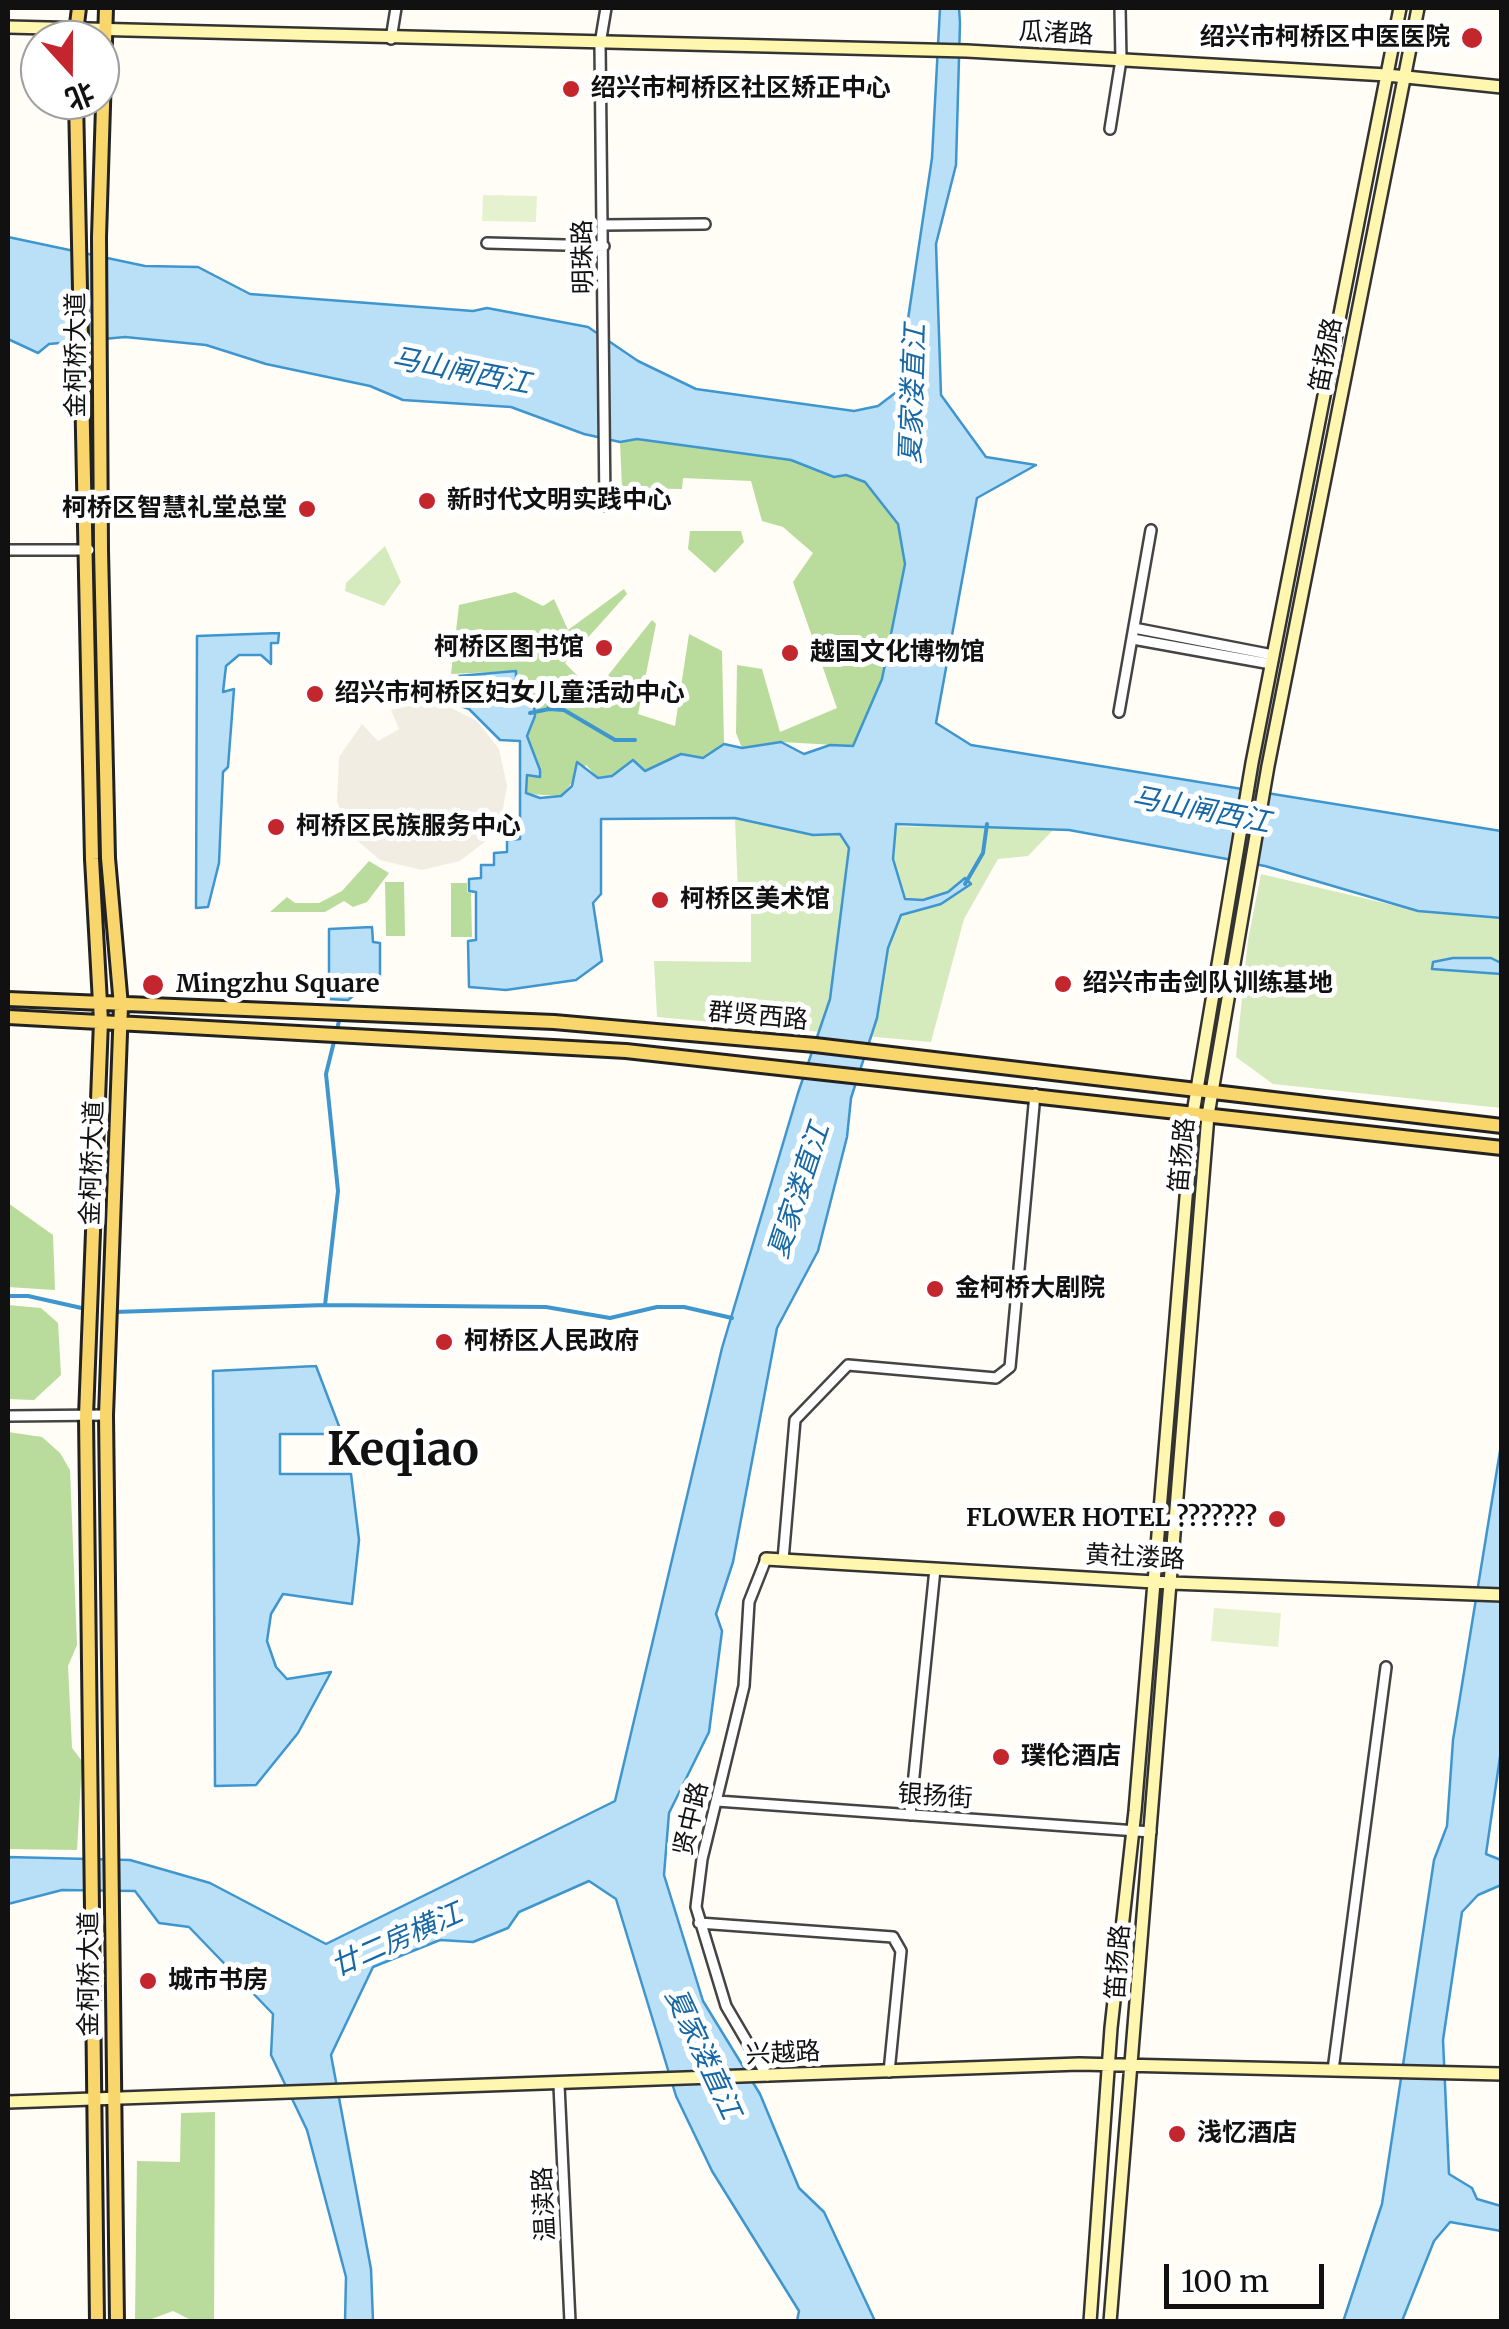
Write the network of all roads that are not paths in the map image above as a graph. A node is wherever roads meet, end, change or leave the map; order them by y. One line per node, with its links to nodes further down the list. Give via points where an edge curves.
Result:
1 (396, 8): 7 (street)
2 (606, 8): 8 (street, 明珠路)
3 (1120, 8): 9 (street)
4 (1400, 8): 10 (street, 笛扬路)
5 (1418, 8): 11 (street, 笛扬路)
6 (120, 32): 7 (street, 瓜渚路)
7 (391, 39): 8 (street, 瓜渚路)
8 (600, 44): 9 (street, 瓜渚路); 17 (street, 明珠路)
9 (1121, 60): 10 (street, 瓜渚路); 15 (street)
10 (1387, 74): 11 (street, 瓜渚路); 26 (street, 笛扬路)
11 (1405, 76): 12 (street, 瓜渚路); 34 (street, 笛扬路, via 1268,766)
12 (1502, 87)
13 (76, 120): 23 (main road, 金柯桥大道)
14 (101, 120): 24 (main road, 金柯桥大道)
15 (1110, 129)
16 (705, 224): 17 (street)
17 (603, 226): 19 (street, 明珠路)
18 (487, 243): 19 (street)
19 (604, 246): 20 (street, 明珠路)
20 (606, 506)
21 (1151, 530): 25 (street)
22 (8, 550): 23 (street)
23 (84, 550): 24 (street); 29 (main road, 金柯桥大道)
24 (101, 550): 30 (main road, 金柯桥大道, via 108,858)
25 (1134, 634): 26 (street); 27 (street)
26 (1272, 659): 33 (street, 笛扬路)
27 (1119, 712)
28 (8, 999): 29 (main road, 群贤西路)
29 (101, 1005): 30 (main road, 群贤西路); 32 (main road, 金柯桥大道)
30 (121, 1014): 32 (main road, 群贤西路); 33 (main road, 群贤西路, via 554,1022); 35 (main road, 群贤西路, via 318,1035 626,1051); 40 (main road, 金柯桥大道)
31 (8, 1018): 32 (main road, 群贤西路)
32 (101, 1020): 42 (main road, 金柯桥大道)
33 (1197, 1090): 34 (main road, 群贤西路); 36 (street, 笛扬路)
34 (1212, 1093): 37 (street, 笛扬路); 38 (main road, 群贤西路)
35 (1035, 1094): 36 (main road, 群贤西路); 44 (street, via 1010,1366 996,1378 848,1365 795,1420)
36 (1193, 1113): 37 (main road, 群贤西路); 46 (street, 笛扬路)
37 (1208, 1115): 39 (main road, 群贤西路); 47 (street, 笛扬路)
38 (1502, 1126)
39 (1502, 1148)
40 (106, 1415): 42 (street); 62 (main road, 金柯桥大道)
41 (8, 1416): 42 (street)
42 (86, 1416): 63 (main road, 金柯桥大道)
43 (766, 1559): 44 (street, 黄社溇路); 50 (street, 贤中路, via 749,1602 744,1686)
44 (782, 1560): 45 (street, 黄社溇路)
45 (935, 1569): 46 (street, 黄社溇路); 51 (street)
46 (1151, 1582): 47 (street, 黄社溇路); 52 (street, 笛扬路)
47 (1171, 1583): 48 (street, 黄社溇路); 53 (street, 笛扬路)
48 (1502, 1595)
49 (1386, 1667): 57 (street)
50 (717, 1801): 51 (street, 银扬街); 54 (street, 贤中路, via 702,1858)
51 (910, 1815): 52 (street, 银扬街)
52 (1133, 1830): 53 (street, 银扬街); 56 (street, 笛扬路)
53 (1151, 1832): 55 (street, 笛扬路)
54 (699, 1923): 58 (street, via 893,1937 901,1951); 60 (street, 贤中路, via 726,2006)
55 (1134, 2063): 56 (street, 兴越路); 57 (street, 兴越路); 69 (street, 笛扬路)
56 (1108, 2064): 58 (street, 兴越路); 68 (street, 笛扬路)
57 (1333, 2070): 59 (street, 兴越路)
58 (889, 2072): 60 (street, 兴越路)
59 (1502, 2074)
60 (763, 2078): 61 (street, 兴越路)
61 (559, 2085): 62 (street, 兴越路); 67 (street, 温渎路)
62 (113, 2097): 63 (street, 兴越路); 66 (main road, 金柯桥大道)
63 (96, 2098): 64 (street, 兴越路); 65 (main road, 金柯桥大道)
64 (8, 2102)
65 (97, 2322)
66 (117, 2322)
67 (570, 2322)
68 (1090, 2322)
69 (1110, 2322)

